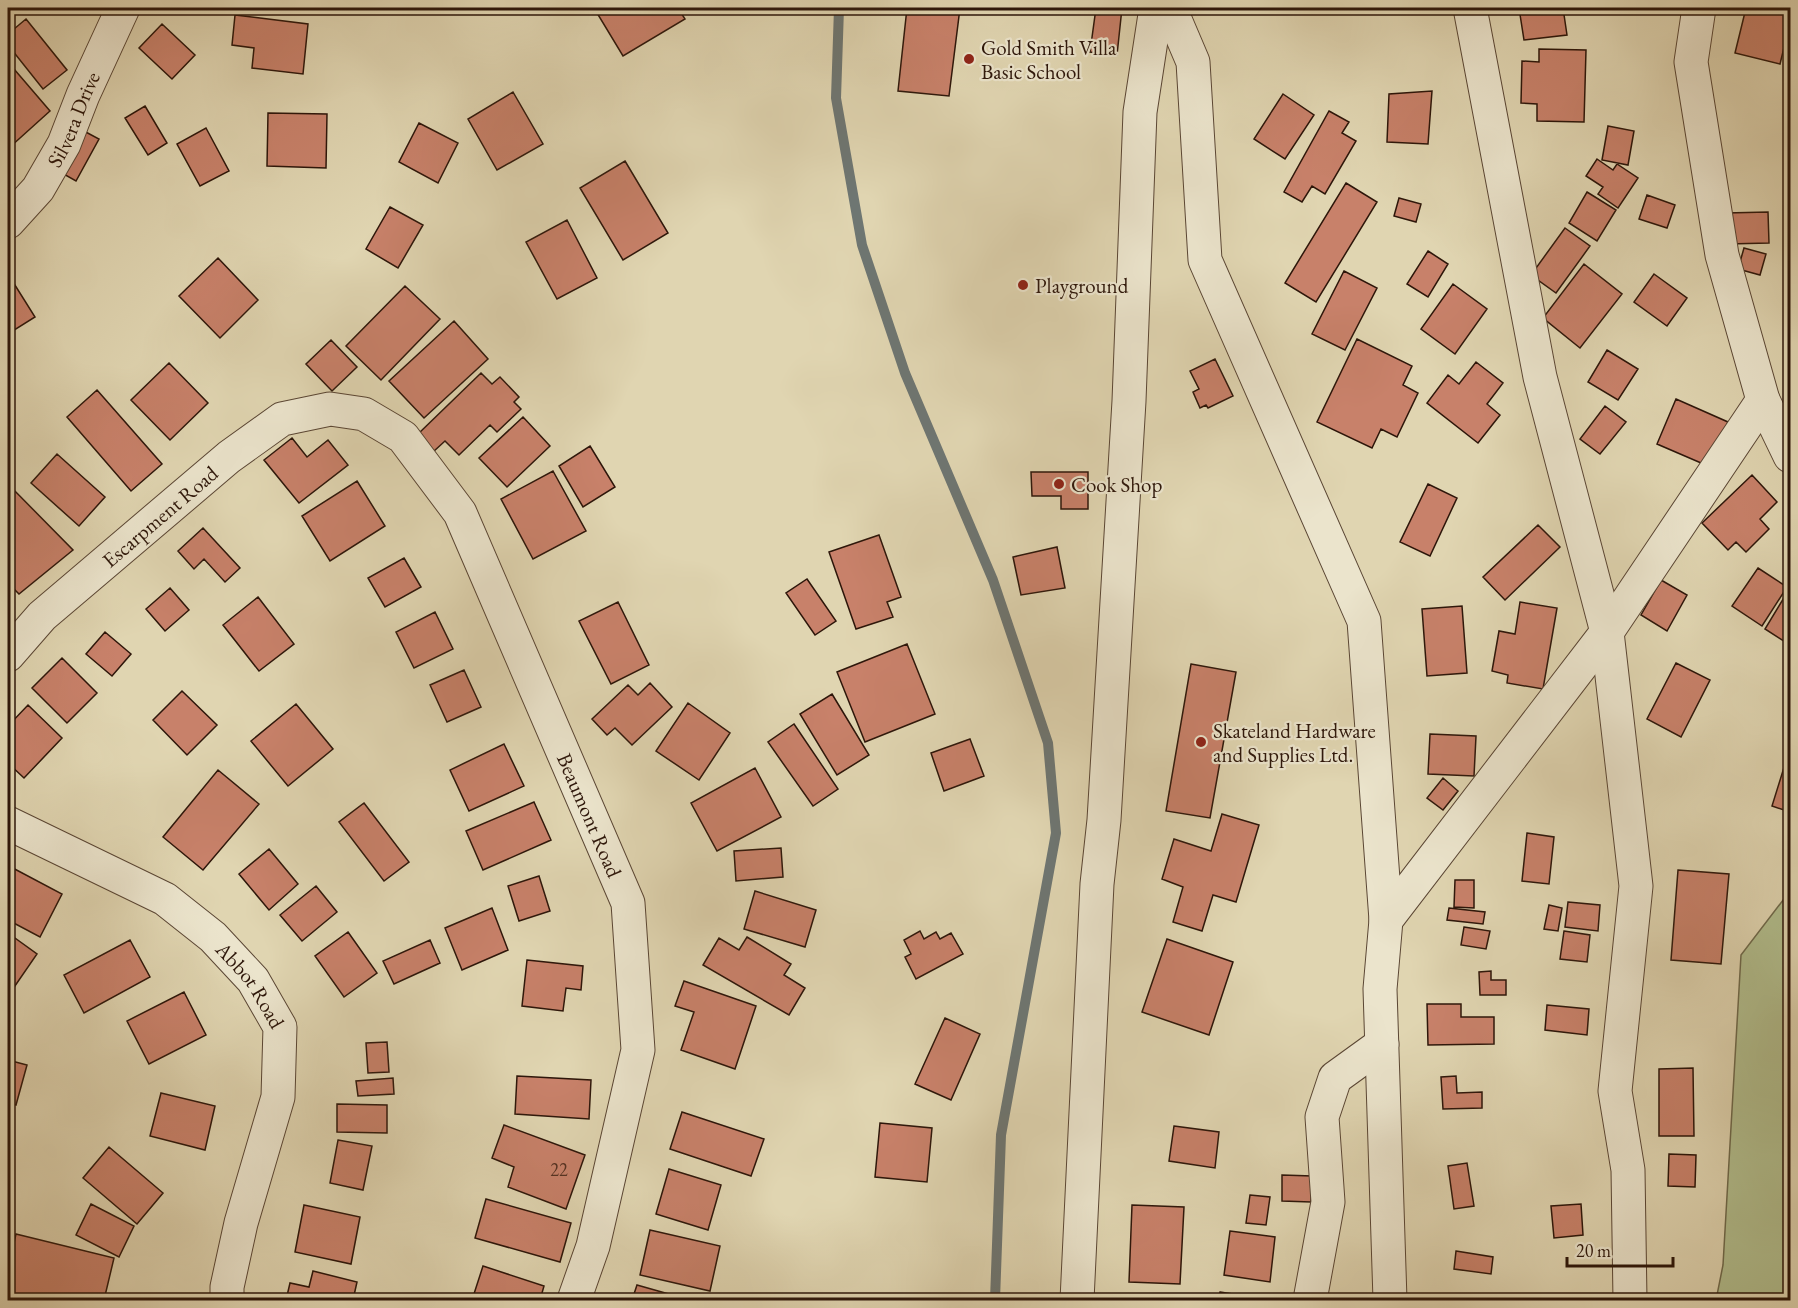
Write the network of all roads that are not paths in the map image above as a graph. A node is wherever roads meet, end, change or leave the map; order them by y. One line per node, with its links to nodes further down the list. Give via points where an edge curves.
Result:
1 (123, 8): 6 (street, Silvera Drive, via 64,144 38,189)
2 (1155, 8): 17 (street, via 1140,112 1129,400 1097,884)
3 (1170, 8): 13 (street, via 1193,62 1205,260 1364,621)
4 (1470, 8): 10 (street, via 1540,377)
5 (1699, 8): 7 (street, via 1691,62 1720,244)
6 (8, 222)
7 (1763, 400): 9 (street); 10 (street)
8 (330, 409): 11 (street, Escarpment Road, via 282,419 228,457 42,616); 16 (street, Beaumont Road, via 364,414 403,437 460,513 628,903 638,1050 593,1246)
9 (1791, 456)
10 (1607, 632): 13 (street); 20 (street, via 1636,886 1615,1091 1628,1170)
11 (8, 655)
12 (8, 823): 15 (street, Abbot Road, via 165,899 213,937 253,980 280,1027 278,1097 241,1223)
13 (1386, 920): 14 (street, via 1380,989)
14 (1382, 1044): 18 (street, via 1335,1078 1322,1117 1328,1202); 19 (street)
15 (227, 1300)
16 (574, 1300)
17 (1077, 1300)
18 (1310, 1300)
19 (1390, 1300)
20 (1630, 1300)

